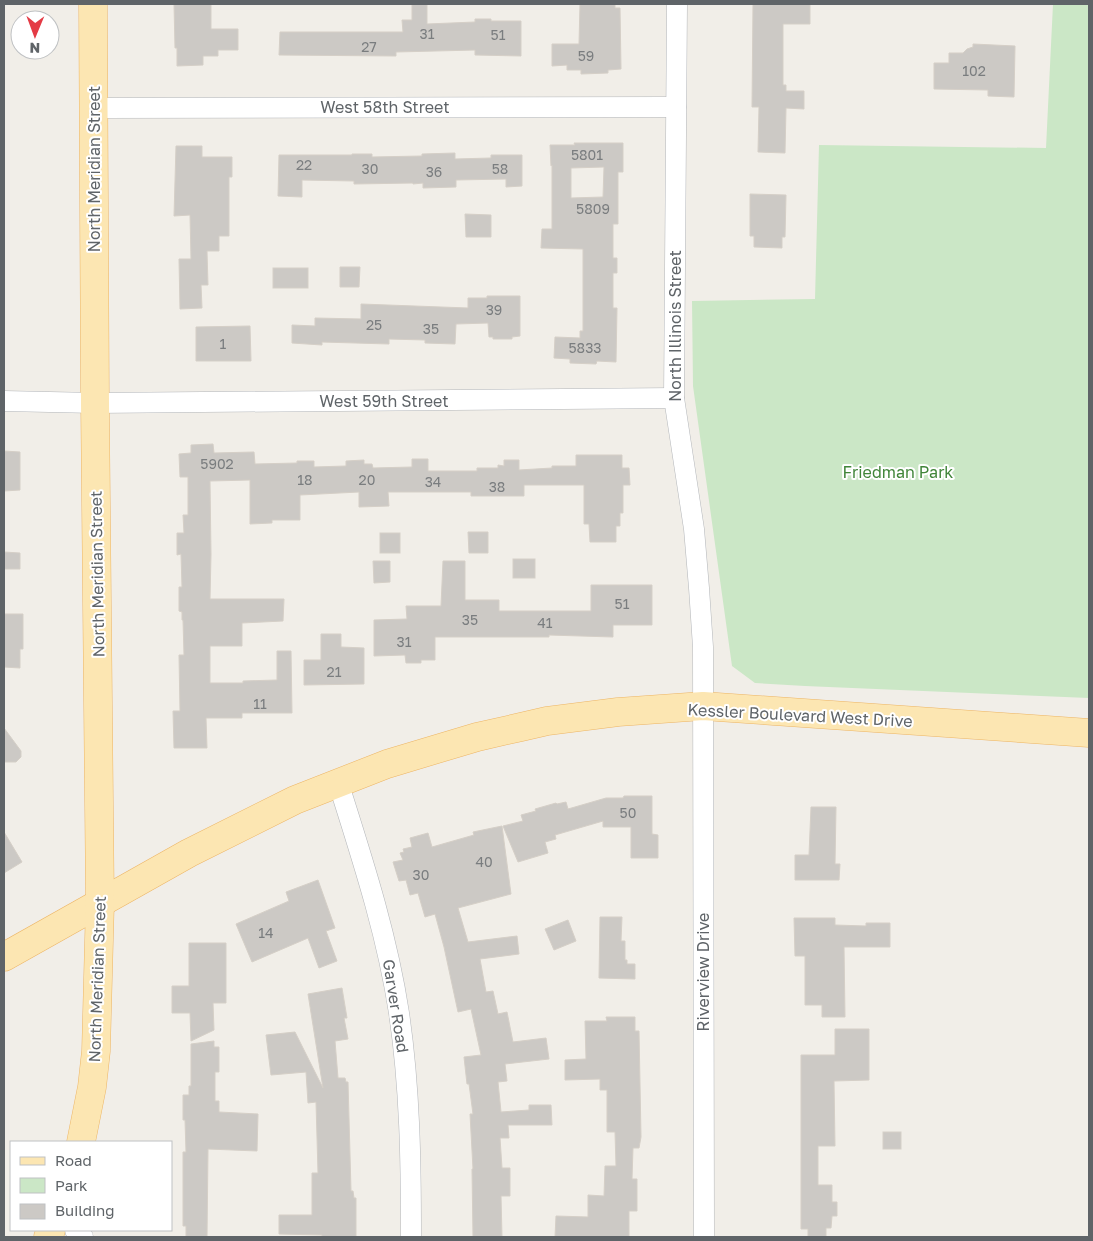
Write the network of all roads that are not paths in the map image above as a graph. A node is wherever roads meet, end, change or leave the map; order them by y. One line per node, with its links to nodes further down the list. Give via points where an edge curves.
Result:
1 (94, 4): 4 (main road, North Meridian Street)
2 (677, 4): 3 (street, North Illinois Street)
3 (676, 106): 4 (street, West 58th Street); 5 (street, North Illinois Street)
4 (94, 108): 7 (main road, North Meridian Street)
5 (674, 398): 7 (street, West 59th Street); 8 (street, North Illinois Street, via 697,558)
6 (4, 401): 7 (street, West 59th Street)
7 (95, 403): 11 (main road, North Meridian Street)
8 (703, 706): 9 (main road, Kessler Boulevard West Drive); 10 (main road, Kessler Boulevard West Drive, via 618,712 530,725 434,749); 15 (street, Riverview Drive)
9 (1089, 733)
10 (338, 782): 11 (main road, Kessler Boulevard West Drive, via 254,819); 14 (street, Garver Road, via 374,898 399,1012 410,1137)
11 (100, 903): 12 (main road, Kessler Boulevard West Drive); 13 (main road, North Meridian Street, via 96,1056)
12 (4, 957)
13 (81, 1141)
14 (411, 1237)
15 (704, 1237)

